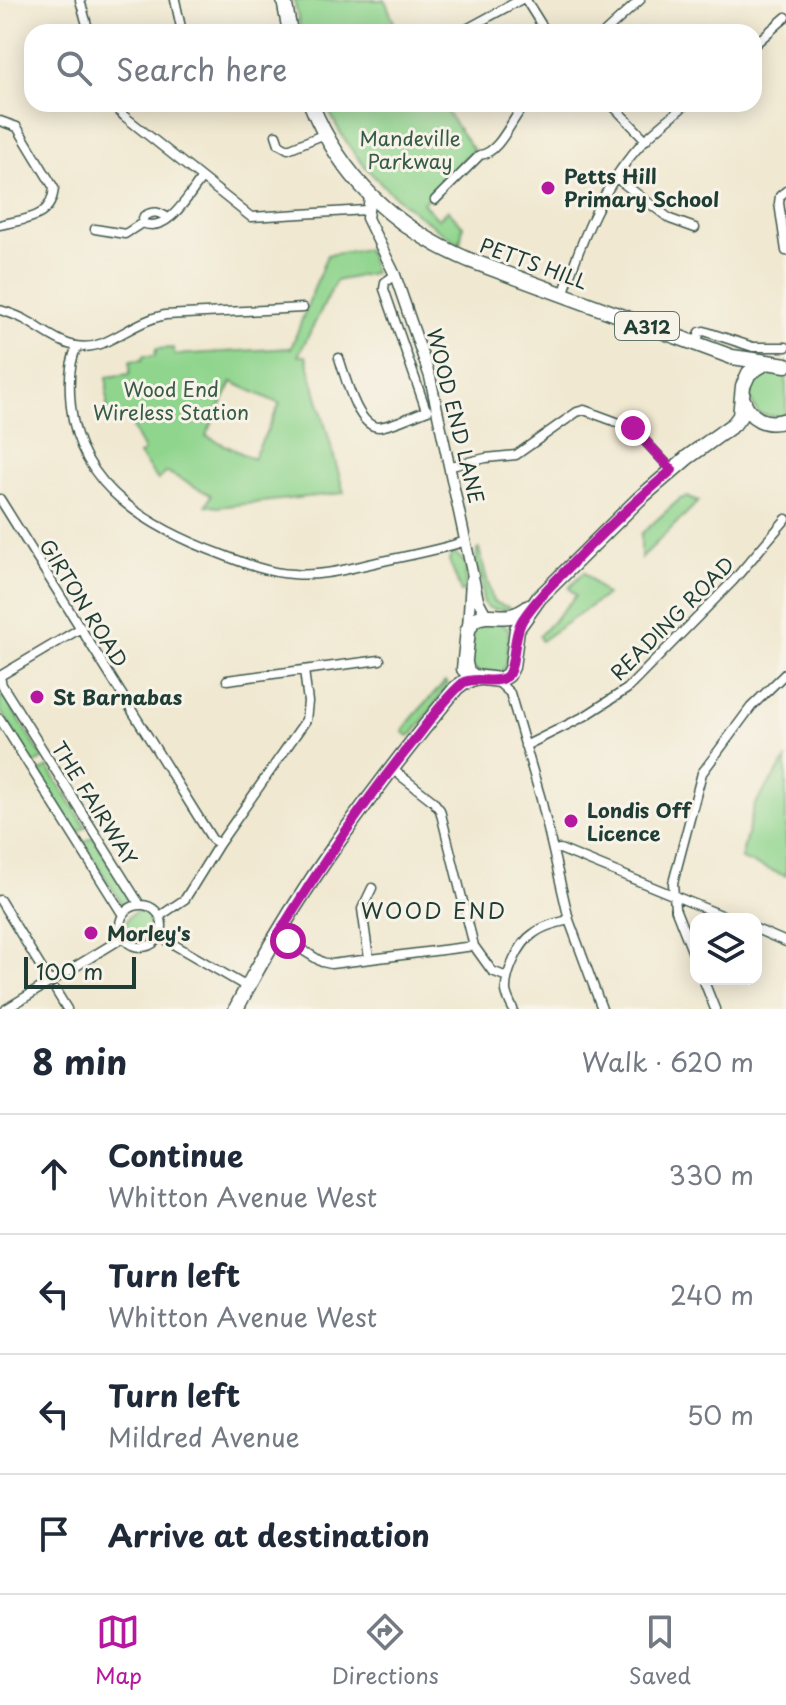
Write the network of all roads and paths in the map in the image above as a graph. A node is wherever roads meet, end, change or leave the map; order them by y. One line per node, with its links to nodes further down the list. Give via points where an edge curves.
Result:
1 (80, 0): 7 (street)
2 (175, 0): 8 (street)
3 (284, 0): 9 (main road)
4 (523, 0): 10 (street); 11 (street)
5 (640, 0): 12 (street)
6 (786, 17): 13 (street)
7 (87, 24)
8 (180, 24)
9 (288, 24)
10 (476, 24)
11 (540, 24)
12 (614, 24)
13 (762, 38)
14 (122, 112): 24 (street)
15 (315, 112): 20 (main road, A312)
16 (519, 112): 26 (street, via 495,147)
17 (619, 112): 22 (street)
18 (677, 112): 22 (street)
19 (0, 121): 28 (street, via 17,127 54,188 45,212)
20 (325, 134): 21 (street, via 288,149); 27 (main road, A312)
21 (276, 135)
22 (646, 140): 23 (street)
23 (615, 177): 29 (street, via 670,219); 32 (street)
24 (202, 178): 27 (street, via 251,217); 30 (street, via 162,224 142,223 125,234)
25 (786, 191): 31 (street, via 779,203)
26 (435, 200)
27 (368, 203): 32 (main road, PETTS HILL / A312, via 440,247); 42 (street, WOOD END LANE, via 369,222 395,275 430,377)
28 (0, 225)
29 (695, 228)
30 (95, 229)
31 (786, 251)
32 (563, 295): 35 (main road, PETTS HILL / A312)
33 (303, 308): 36 (street, via 165,315 99,344)
34 (0, 310): 36 (street)
35 (696, 343): 37 (street, PETTS HILL, via 704,331 753,347); 38 (main road, PETTS HILL / A312)
36 (77, 347): 49 (street, via 69,391 78,443 91,468 139,514 177,537 256,567 305,575)
37 (786, 347)
38 (732, 357): 40 (main road, PETTS HILL / A312); 41 (main road, via 741,367)
39 (339, 358): 42 (street, via 360,417 370,425 380,427)
40 (778, 362): 41 (main road, via 749,373)
41 (742, 391): 43 (main road, via 754,417); 44 (main road, via 740,416)
42 (431, 409): 45 (street, WOOD END LANE)
43 (780, 423): 44 (main road)
44 (730, 427): 46 (main road)
45 (451, 466): 46 (street, via 516,455 584,410 633,428); 49 (street, WOOD END LANE)
46 (672, 470): 51 (main road)
47 (0, 499): 53 (street, GIRTON ROAD)
48 (786, 519): 68 (street, READING ROAD, via 627,689)
49 (466, 541): 50 (street, WOOD END LANE)
50 (471, 570): 52 (street, WOOD END LANE, via 485,613); 54 (street, WOOD END LANE)
51 (539, 598): 52 (main road, via 515,617); 55 (main road)
52 (498, 617): 54 (main road, via 473,620); 55 (main road, via 514,625)
53 (81, 628): 64 (street); 70 (street, GIRTON ROAD)
54 (468, 630): 56 (main road, WOOD END LANE)
55 (515, 633): 58 (main road)
56 (465, 657): 61 (main road, via 467,672); 65 (main road, WOOD END LANE)
57 (380, 660): 59 (street)
58 (512, 667): 62 (main road, via 504,678); 66 (street)
59 (304, 670): 63 (street); 70 (street, via 306,720)
60 (786, 673): 73 (street, via 751,707 705,767)
61 (479, 678): 62 (main road); 65 (main road)
62 (495, 679): 66 (street)
63 (227, 680)
64 (1, 682): 75 (street, THE FAIRWAY)
65 (456, 688): 69 (main road)
66 (511, 697): 68 (street)
67 (0, 719): 77 (street, THE FAIRWAY)
68 (525, 746): 71 (street)
69 (392, 769): 81 (main road); 85 (street, via 440,810)
70 (219, 844): 78 (street, via 185,899)
71 (553, 850): 73 (street); 79 (street)
72 (372, 888): 87 (street, via 362,909)
73 (674, 895): 76 (street); 86 (street)
74 (0, 900): 89 (street)
75 (140, 905): 77 (street); 78 (street)
76 (717, 913)
77 (123, 915): 83 (street)
78 (160, 916): 82 (street)
79 (569, 920): 88 (street, via 524,941); 97 (street)
80 (762, 932): 84 (street)
81 (278, 935): 87 (street, via 322,962); 91 (main road)
82 (159, 936): 83 (street, via 143,947); 91 (street)
83 (124, 937): 89 (street)
84 (786, 942)
85 (474, 946): 87 (street); 88 (street, via 492,971)
86 (690, 946)
87 (369, 959)
88 (507, 977): 96 (street)
89 (50, 982): 93 (street)
90 (705, 985): 98 (street)
91 (247, 987): 95 (main road)
92 (56, 991): 94 (street)
93 (6, 1009)
94 (67, 1009)
95 (236, 1009)
96 (513, 1009)
97 (602, 1009)
98 (715, 1009)

